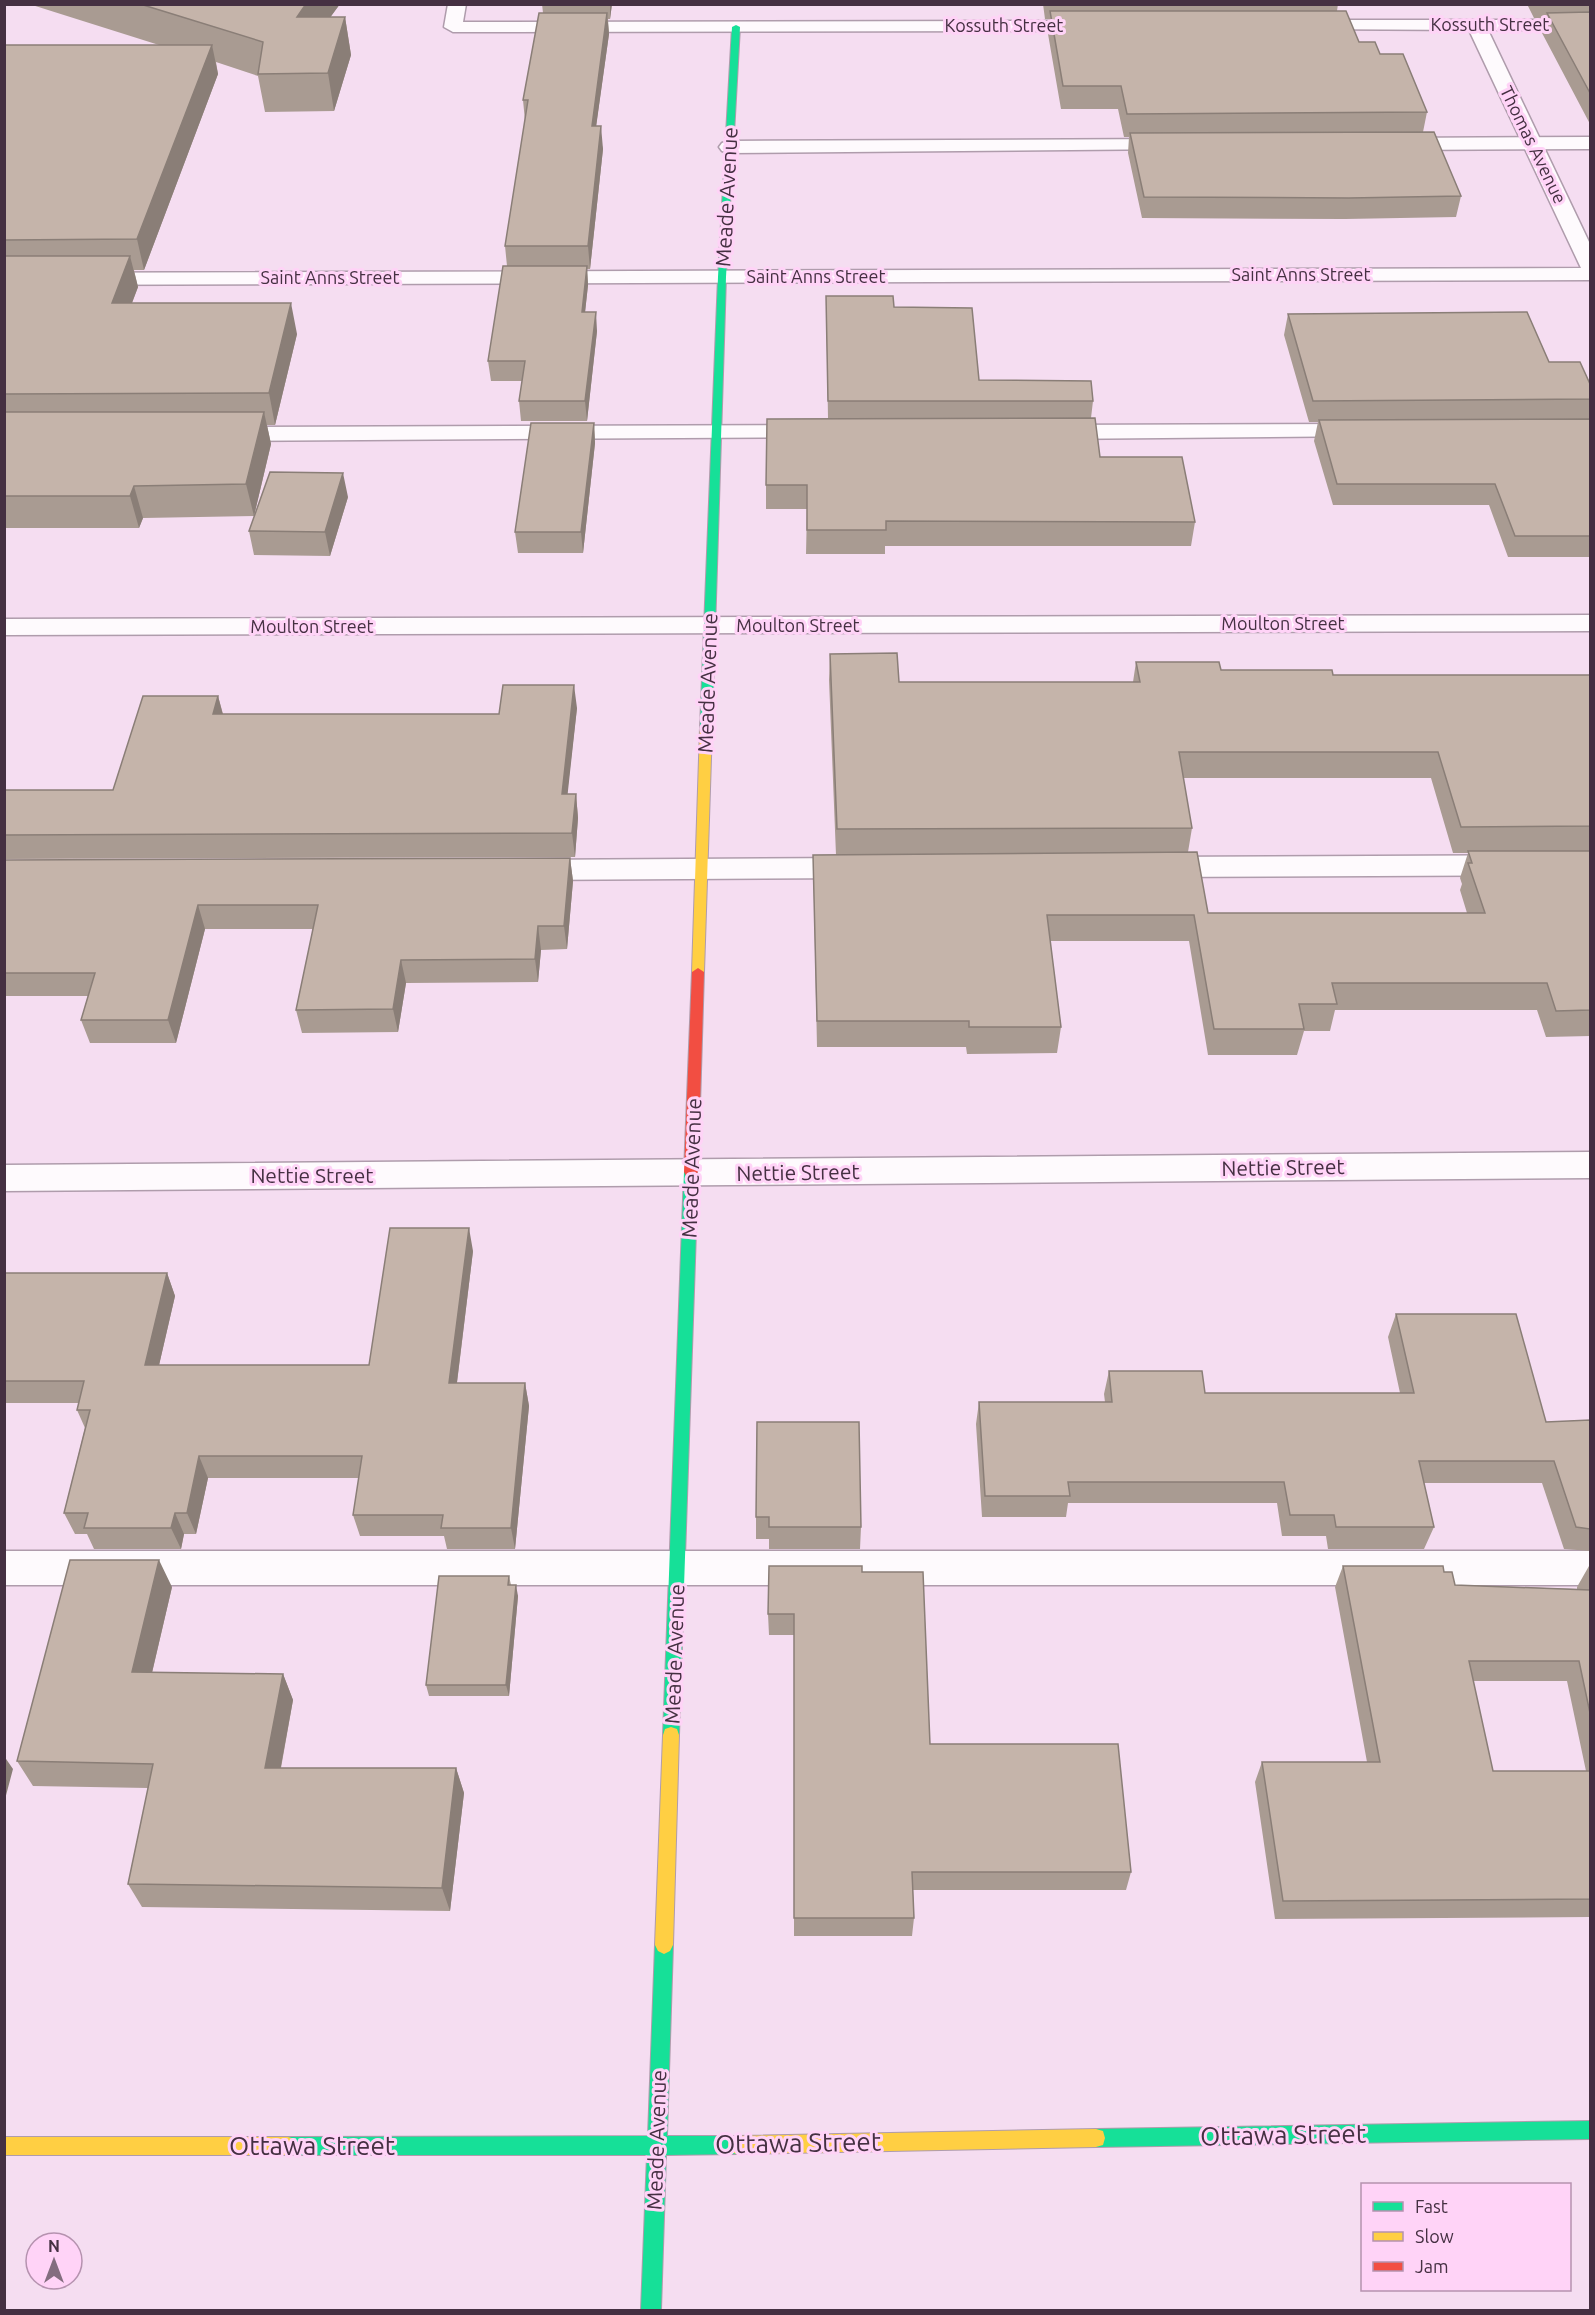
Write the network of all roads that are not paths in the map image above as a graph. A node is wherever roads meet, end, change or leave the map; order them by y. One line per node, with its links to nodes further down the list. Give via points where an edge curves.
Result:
1 (457, 4): 10 (street, Kossuth Street, via 453,27)
2 (932, 4): 8 (street)
3 (1402, 4): 5 (street)
4 (1292, 25): 5 (street, Kossuth Street)
5 (1411, 25): 6 (street, Kossuth Street)
6 (1476, 25): 7 (street, Kossuth Street); 11 (street, Thomas Avenue)
7 (1590, 25)
8 (936, 26): 9 (street, Kossuth Street); 10 (street, Kossuth Street)
9 (1114, 26)
10 (736, 27): 15 (street, Meade Avenue)
11 (1532, 143): 12 (street); 13 (street); 16 (street, Thomas Avenue)
12 (1590, 143)
13 (1376, 144)
14 (1197, 145): 15 (street)
15 (729, 147): 18 (street, Meade Avenue)
16 (1590, 265)
17 (1590, 274): 18 (street, Saint Anns Street)
18 (722, 277): 19 (street, Saint Anns Street); 21 (street, Meade Avenue)
19 (4, 279)
20 (1387, 431): 23 (street)
21 (717, 432): 22 (street); 24 (street); 26 (street, Meade Avenue)
22 (837, 432)
23 (1028, 432)
24 (206, 434)
25 (1590, 622): 26 (street, Moulton Street)
26 (710, 626): 27 (street, Moulton Street); 31 (street, Meade Avenue)
27 (4, 627)
28 (1590, 865): 29 (street)
29 (1128, 867)
30 (880, 868): 31 (street)
31 (702, 869): 32 (street); 34 (street, Meade Avenue)
32 (501, 870)
33 (1590, 1165): 34 (street, Nettie Street)
34 (691, 1174): 35 (street, Nettie Street); 37 (street, Meade Avenue)
35 (4, 1178)
36 (4, 1568): 37 (street)
37 (678, 1568): 38 (street); 41 (street, Meade Avenue)
38 (1590, 1568)
39 (1590, 2130): 41 (street, Ottawa Street)
40 (4, 2146): 41 (street, Ottawa Street)
41 (657, 2146): 42 (street, Meade Avenue)
42 (651, 2310)

